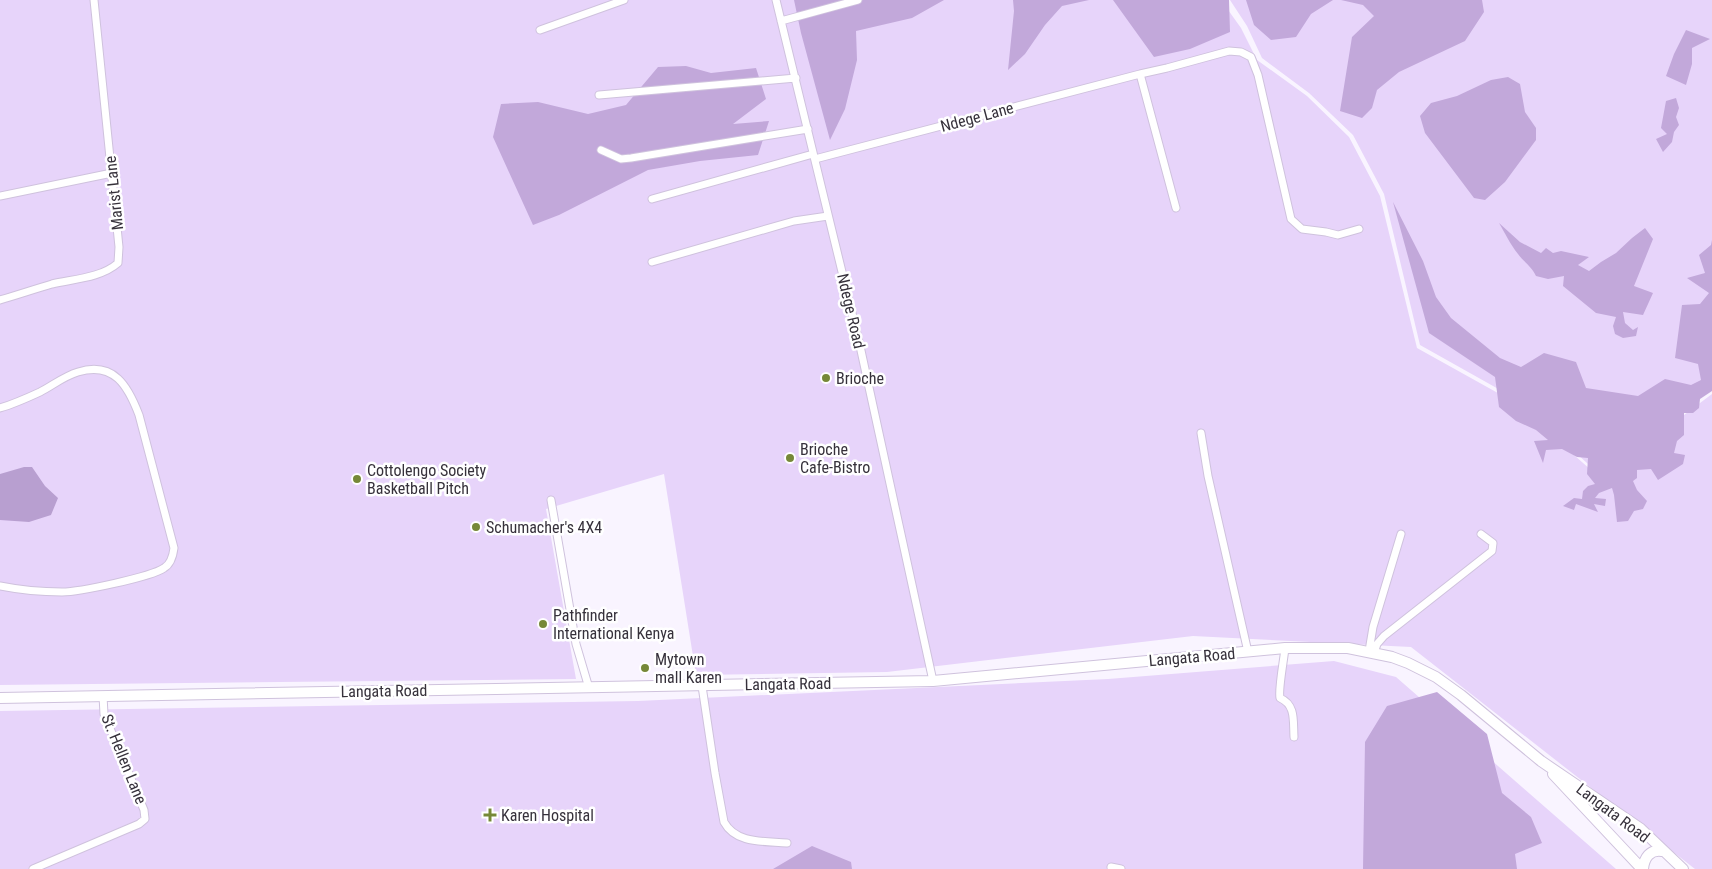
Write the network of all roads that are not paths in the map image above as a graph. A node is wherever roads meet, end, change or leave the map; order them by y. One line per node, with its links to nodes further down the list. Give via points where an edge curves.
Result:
1 (94, 0): 13 (street, Marist Lane)
2 (624, 0): 6 (street)
3 (776, 0): 5 (street, Ndege Road)
4 (858, 0): 5 (street)
5 (781, 21): 8 (street, Ndege Road)
6 (540, 30)
7 (1140, 74): 12 (street, Ndege Lane); 16 (street); 18 (street, Ndege Lane, via 1229,51 1247,54 1254,61 1258,75 1291,219 1302,229 1338,235)
8 (796, 78): 9 (street); 10 (street, Ndege Road)
9 (599, 95)
10 (808, 129): 11 (street, via 631,158 621,159); 12 (street, Ndege Road)
11 (601, 150)
12 (814, 157): 15 (street, Ndege Lane); 17 (street, Ndege Road)
13 (112, 174): 14 (street); 20 (street, Marist Lane, via 118,263 99,273)
14 (0, 196)
15 (652, 199)
16 (1176, 208)
17 (828, 216): 19 (street, via 794,222); 30 (street, Ndege Road, via 860,346)
18 (1359, 229)
19 (652, 262)
20 (0, 300)
21 (0, 408): 26 (street, via 41,392 78,372 94,370 116,376 131,395 139,415 174,548 171,560 163,569 84,589 34,592)
22 (1200, 433): 28 (street)
23 (551, 500): 32 (street, via 576,644)
24 (1401, 534): 29 (street, via 1373,627)
25 (1482, 534): 29 (street, via 1493,543 1492,551 1384,636)
26 (0, 586)
27 (1285, 648): 28 (main road, Langata Road); 29 (main road, Langata Road, via 1348,648); 35 (street, via 1279,692 1280,698 1291,706)
28 (1248, 652): 30 (main road, Langata Road)
29 (1371, 652): 36 (main road, Langata Road, via 1408,663 1436,677)
30 (933, 681): 31 (main road, Langata Road)
31 (702, 686): 32 (main road, Langata Road); 37 (street, via 724,822 736,837)
32 (589, 688): 33 (main road, Langata Road)
33 (103, 696): 34 (main road, Langata Road); 40 (street, St. Hellen Lane, via 104,714 145,819)
34 (0, 698)
35 (1294, 737)
36 (1541, 760): 38 (main road, Langata Road, via 1641,829); 42 (main road, Langata Road)
37 (787, 843)
38 (1662, 851): 42 (main road, via 1647,856); 43 (main road, Langata Road)
39 (1111, 866): 41 (street)
40 (32, 869)
41 (1122, 869)
42 (1642, 869)
43 (1683, 869)

